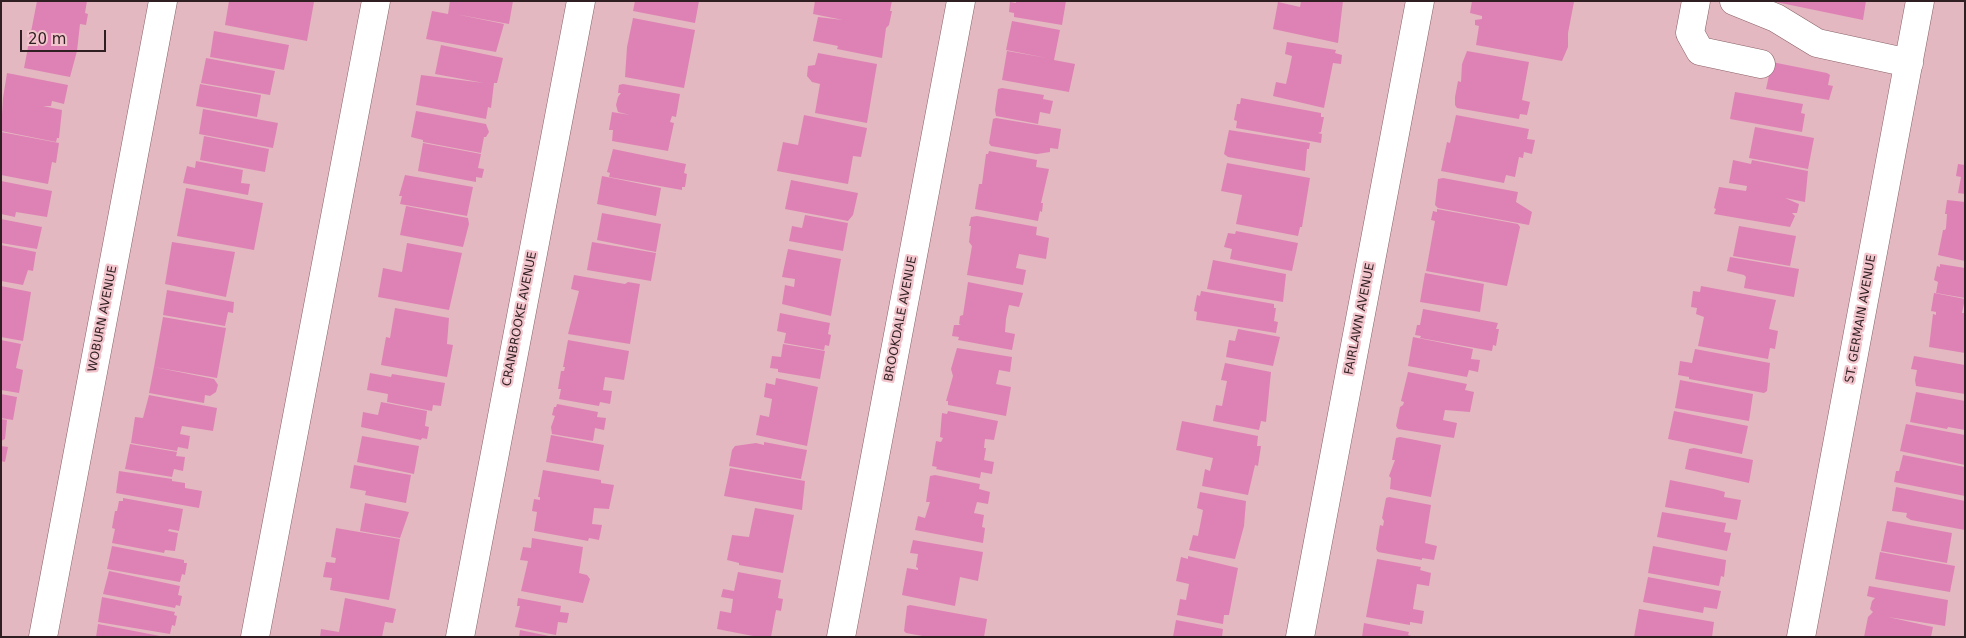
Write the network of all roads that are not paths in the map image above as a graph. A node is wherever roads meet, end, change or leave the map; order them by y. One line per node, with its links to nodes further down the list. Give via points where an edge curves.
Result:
1 (163, 1): 11 (street, WOBURN AVENUE)
2 (376, 1): 12 (street)
3 (581, 1): 13 (street, CRANBROOKE AVENUE)
4 (961, 1): 14 (street, BROOKDALE AVENUE)
5 (1420, 1): 15 (street, FAIRLAWN AVENUE)
6 (1696, 1): 10 (street, via 1690,33 1700,51)
7 (1734, 1): 9 (street, via 1776,18 1818,42)
8 (1920, 1): 9 (street, ST. GERMAIN AVENUE)
9 (1909, 63): 16 (street, ST. GERMAIN AVENUE)
10 (1760, 64)
11 (43, 637)
12 (255, 637)
13 (460, 637)
14 (841, 637)
15 (1300, 637)
16 (1801, 637)

